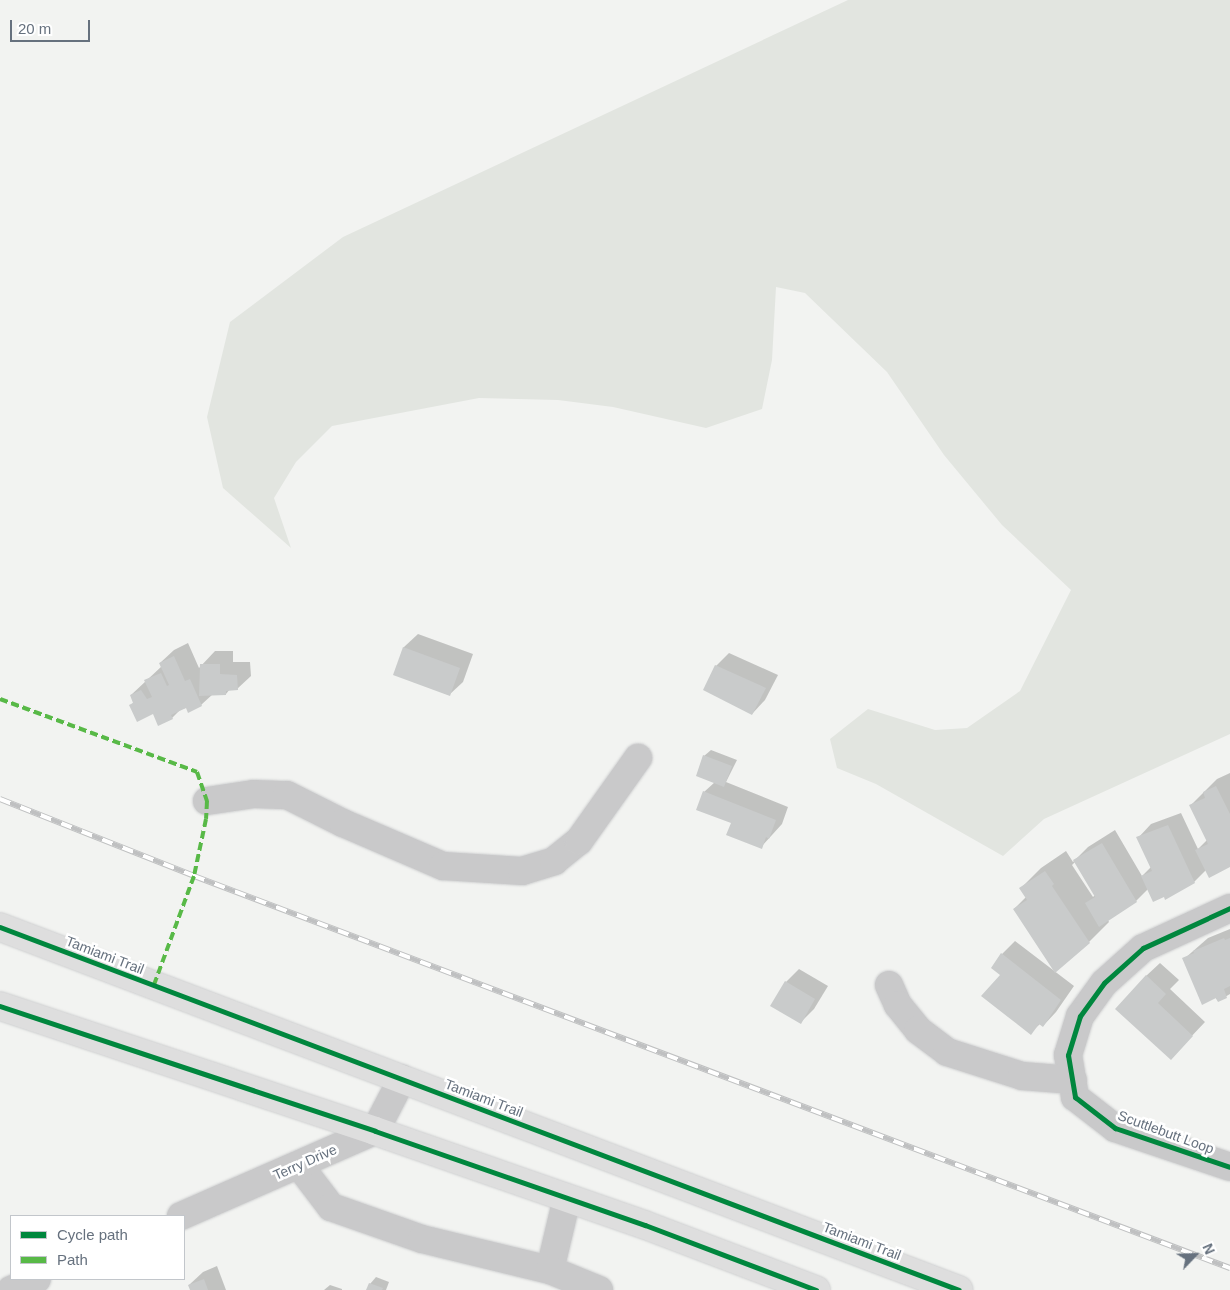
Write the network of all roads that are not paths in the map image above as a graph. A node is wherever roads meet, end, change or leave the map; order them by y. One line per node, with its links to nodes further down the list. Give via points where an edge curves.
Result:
1 (638, 758): 2 (street, via 578,841 554,861 522,871 443,866 287,795 254,794)
2 (207, 801)
3 (1230, 908): 8 (street, Scuttlebutt Loop, via 1143,948 1104,983 1080,1016 1068,1055)
4 (0, 928): 7 (main road, Tamiami Trail)
5 (890, 985): 8 (street, via 898,1005 918,1030 947,1052 1022,1076)
6 (0, 1006): 9 (main road)
7 (402, 1079): 9 (street); 19 (main road, Tamiami Trail)
8 (1073, 1080): 11 (street, Scuttlebutt Loop, via 1075,1097 1115,1128)
9 (375, 1132): 10 (street, Terry Drive); 12 (main road)
10 (299, 1165): 13 (street, Terry Drive); 14 (street, via 331,1207 422,1238)
11 (1230, 1167)
12 (567, 1198): 14 (street); 18 (main road)
13 (183, 1215)
14 (550, 1270): 17 (street)
15 (35, 1280): 16 (street)
16 (11, 1290)
17 (600, 1290)
18 (816, 1290)
19 (959, 1290)

